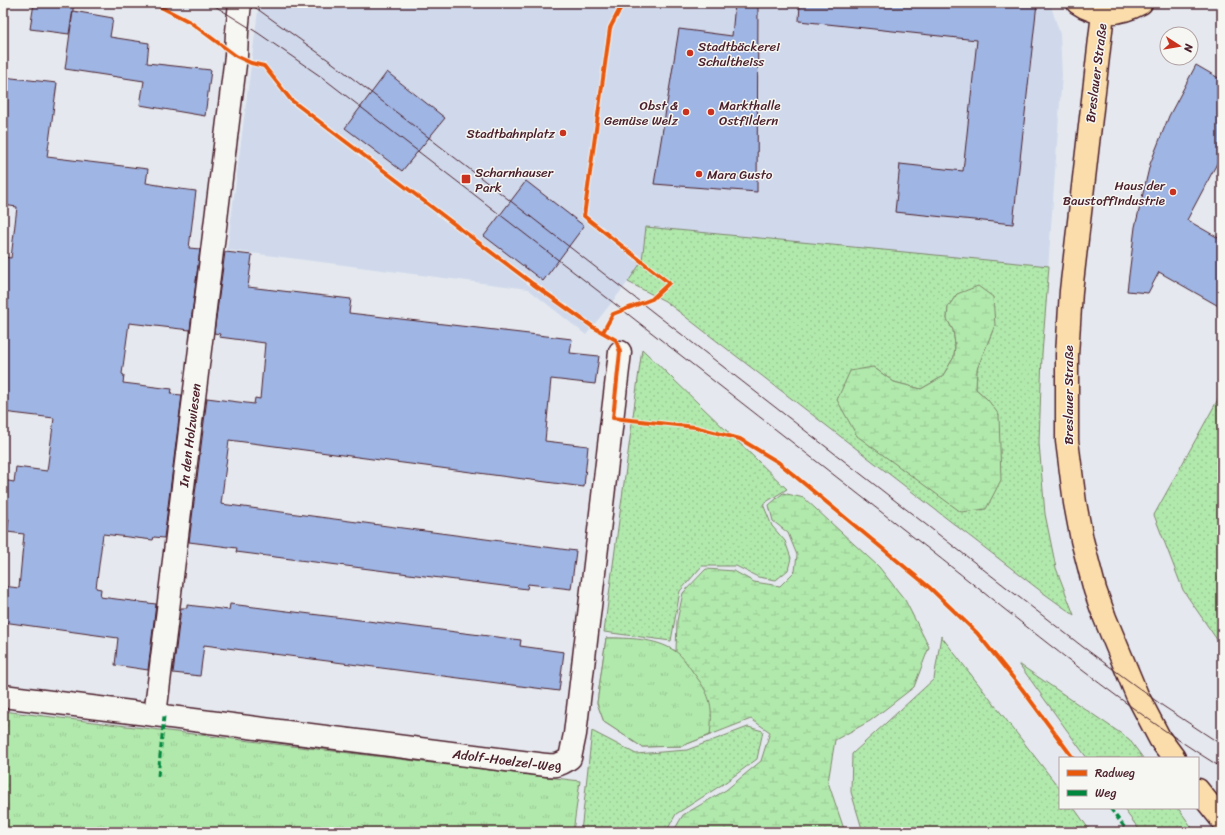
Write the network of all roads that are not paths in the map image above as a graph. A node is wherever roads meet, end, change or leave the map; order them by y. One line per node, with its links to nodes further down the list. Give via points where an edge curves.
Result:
1 (240, 3): 7 (street, In den Holzwiesen, via 236,56)
2 (1078, 3): 4 (main road)
3 (1141, 3): 4 (main road, via 1117,13)
4 (1103, 13): 8 (main road, Breslauer Straße, via 1071,291 1067,355 1068,441 1082,540 1105,618 1137,695)
5 (620, 352): 7 (street, Adolf-Hoelzel-Weg, via 575,734 570,758 561,764 538,764)
6 (3, 696): 7 (street)
7 (155, 715)
8 (1173, 757)
9 (1199, 791): 10 (main road)
10 (1222, 820)

